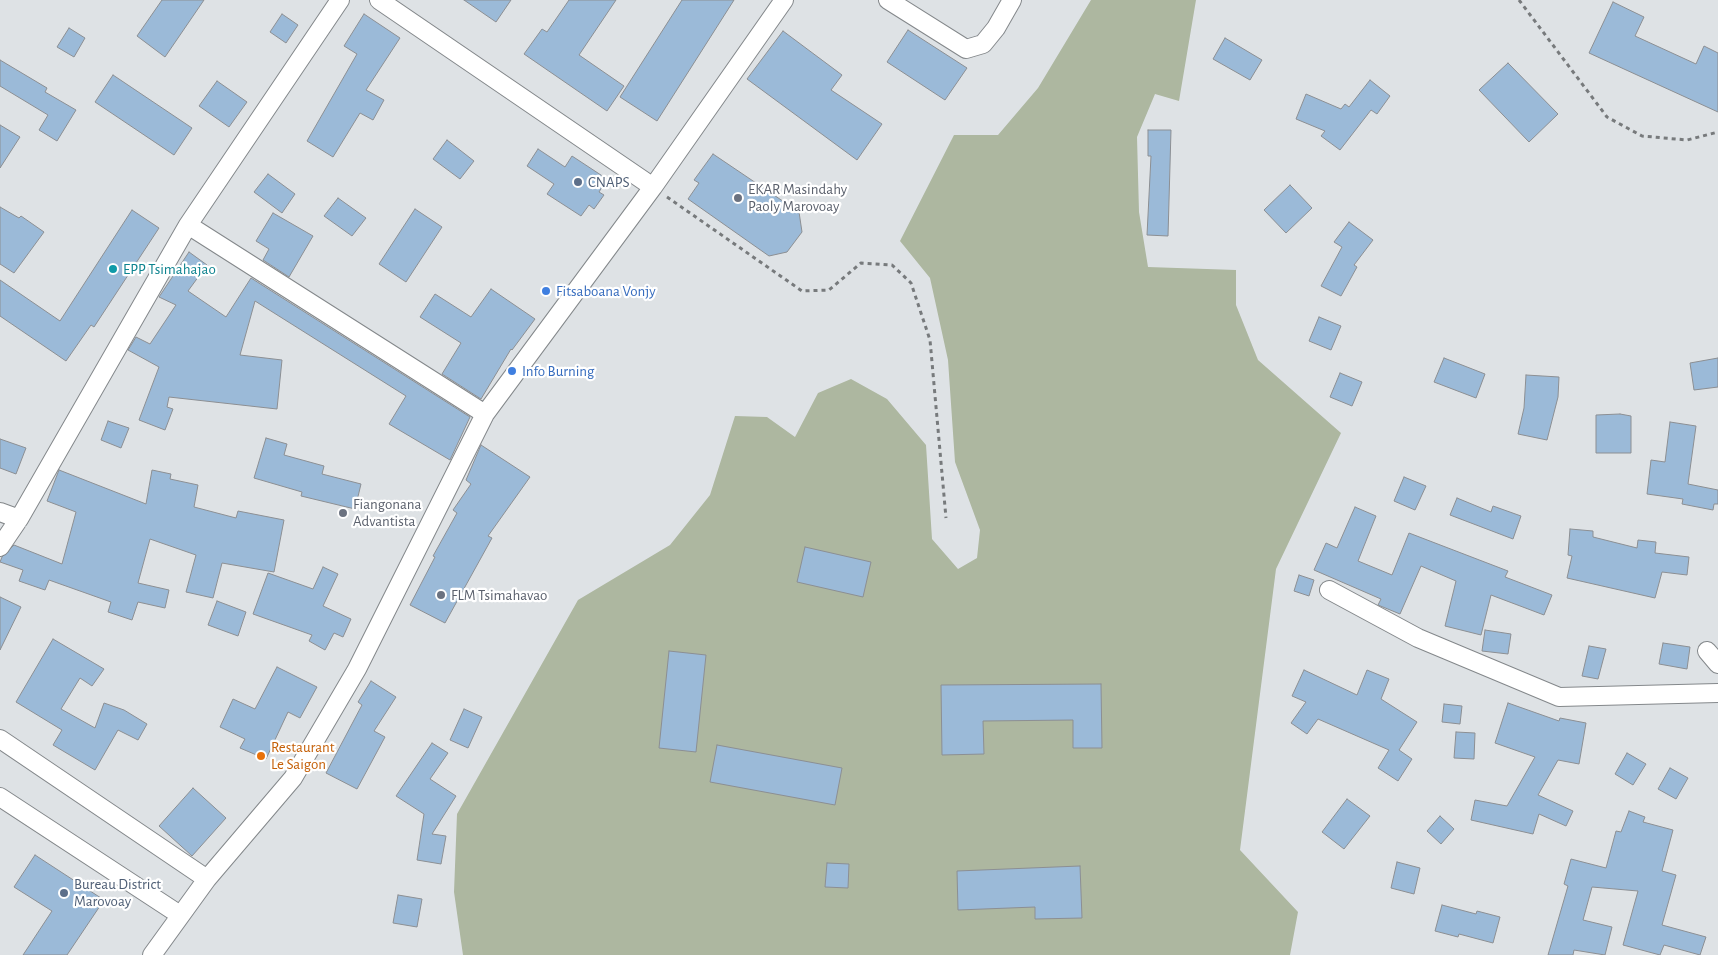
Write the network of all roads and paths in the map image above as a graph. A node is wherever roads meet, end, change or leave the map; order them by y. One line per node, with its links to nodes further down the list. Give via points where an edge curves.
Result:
1 (340, 0): 9 (street)
2 (379, 0): 8 (street)
3 (784, 0): 8 (street)
4 (888, 0): 5 (street, via 966,48 982,44 996,28)
5 (1012, 0)
6 (1519, 0): 7 (path, via 1607,117 1642,136 1687,140)
7 (1718, 132)
8 (653, 187): 10 (street); 12 (path, via 802,290 829,290 861,263 892,265 911,283 930,340)
9 (188, 225): 10 (street); 13 (street)
10 (485, 414): 19 (street, via 357,669 293,778)
11 (0, 512): 13 (street)
12 (946, 518)
13 (19, 519): 14 (street)
14 (0, 546)
15 (1329, 590): 16 (street, via 1418,638 1560,698)
16 (1718, 693)
17 (0, 739): 19 (street)
18 (0, 797): 20 (street)
19 (207, 879): 20 (street)
20 (180, 916): 21 (street)
21 (152, 955)

